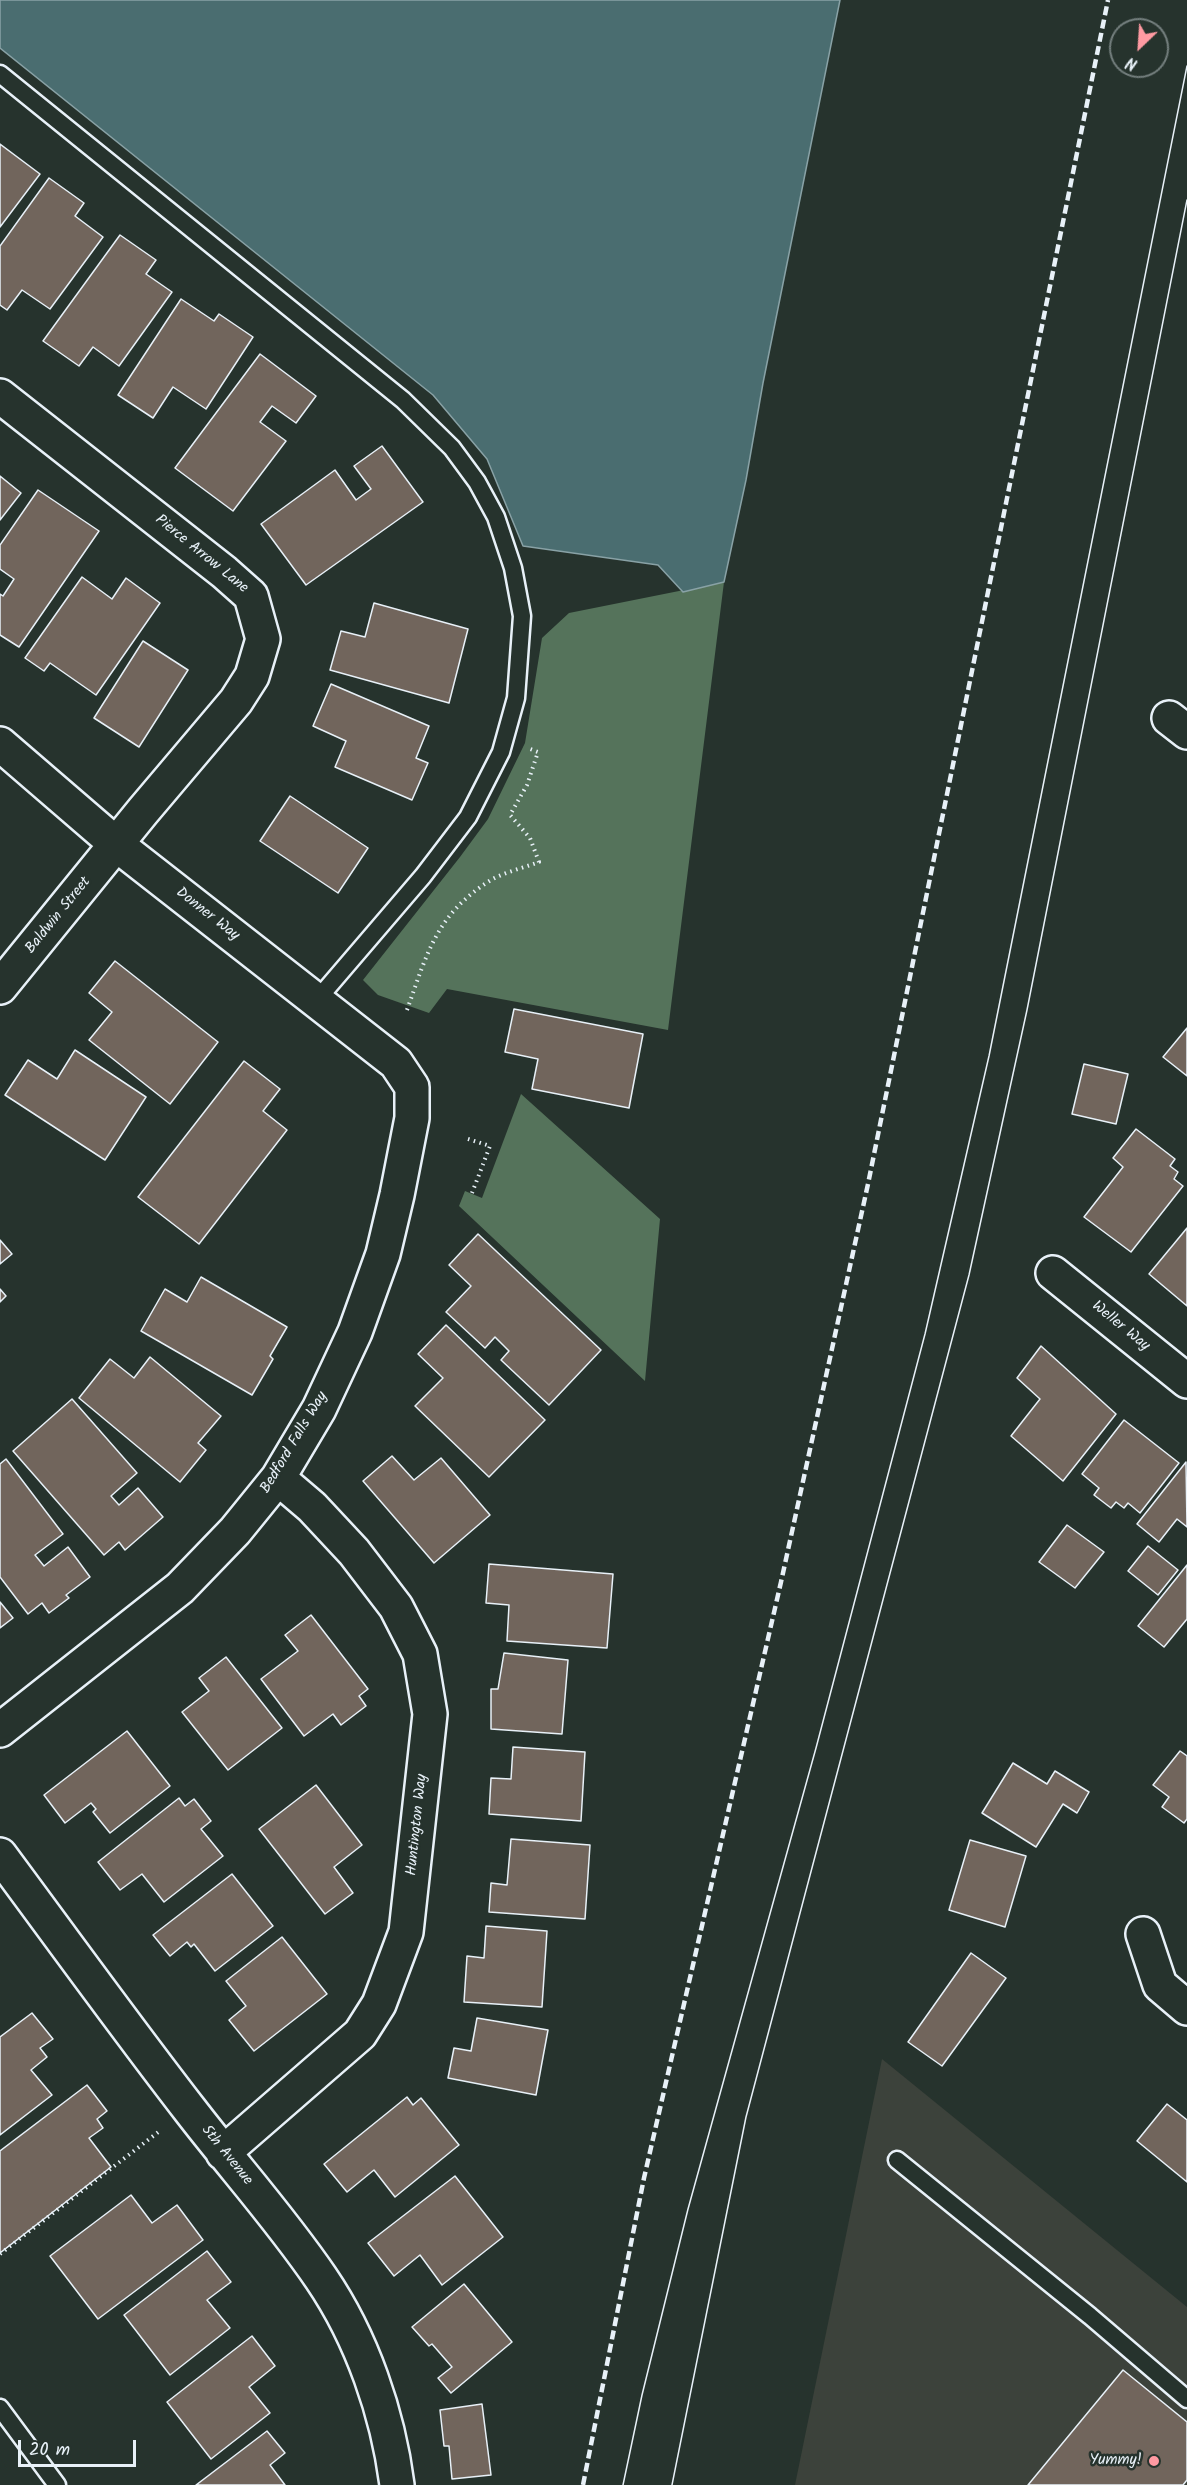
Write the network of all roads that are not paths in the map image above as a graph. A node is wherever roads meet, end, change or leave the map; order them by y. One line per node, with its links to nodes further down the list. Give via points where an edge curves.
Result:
1 (0, 74): 6 (lane, via 403,400 452,448 496,517 513,568 522,616 516,698 501,752 468,817 423,876)
2 (0, 396): 4 (street, Pierce Arrow Lane, via 251,596 263,639 252,676 236,701)
3 (0, 744): 4 (street, Donner Way)
4 (116, 844): 5 (street, Baldwin Street); 6 (street, Donner Way)
5 (0, 987)
6 (316, 1000): 7 (street, Donner Way, via 396,1062)
7 (412, 1087): 10 (street, Bedford Falls Way, via 408,1146 383,1254 351,1341 319,1408)
8 (1053, 1273): 9 (street, Weller Way)
9 (1187, 1380)
10 (278, 1478): 11 (street, Bedford Falls Way, via 236,1531 180,1588); 15 (street, Huntington Way, via 354,1552 396,1607 420,1654 430,1714 406,1932 379,2004 360,2034)
11 (0, 1730)
12 (0, 1855): 15 (street, 5th Avenue)
13 (1143, 1934): 14 (street, via 1160,1986)
14 (1187, 2008)
15 (223, 2153): 20 (street, 5th Avenue, via 322,2279 352,2333 378,2397)
16 (897, 2160): 17 (lane)
17 (1187, 2399)
18 (0, 2408): 19 (lane)
19 (57, 2485)
20 (397, 2485)

